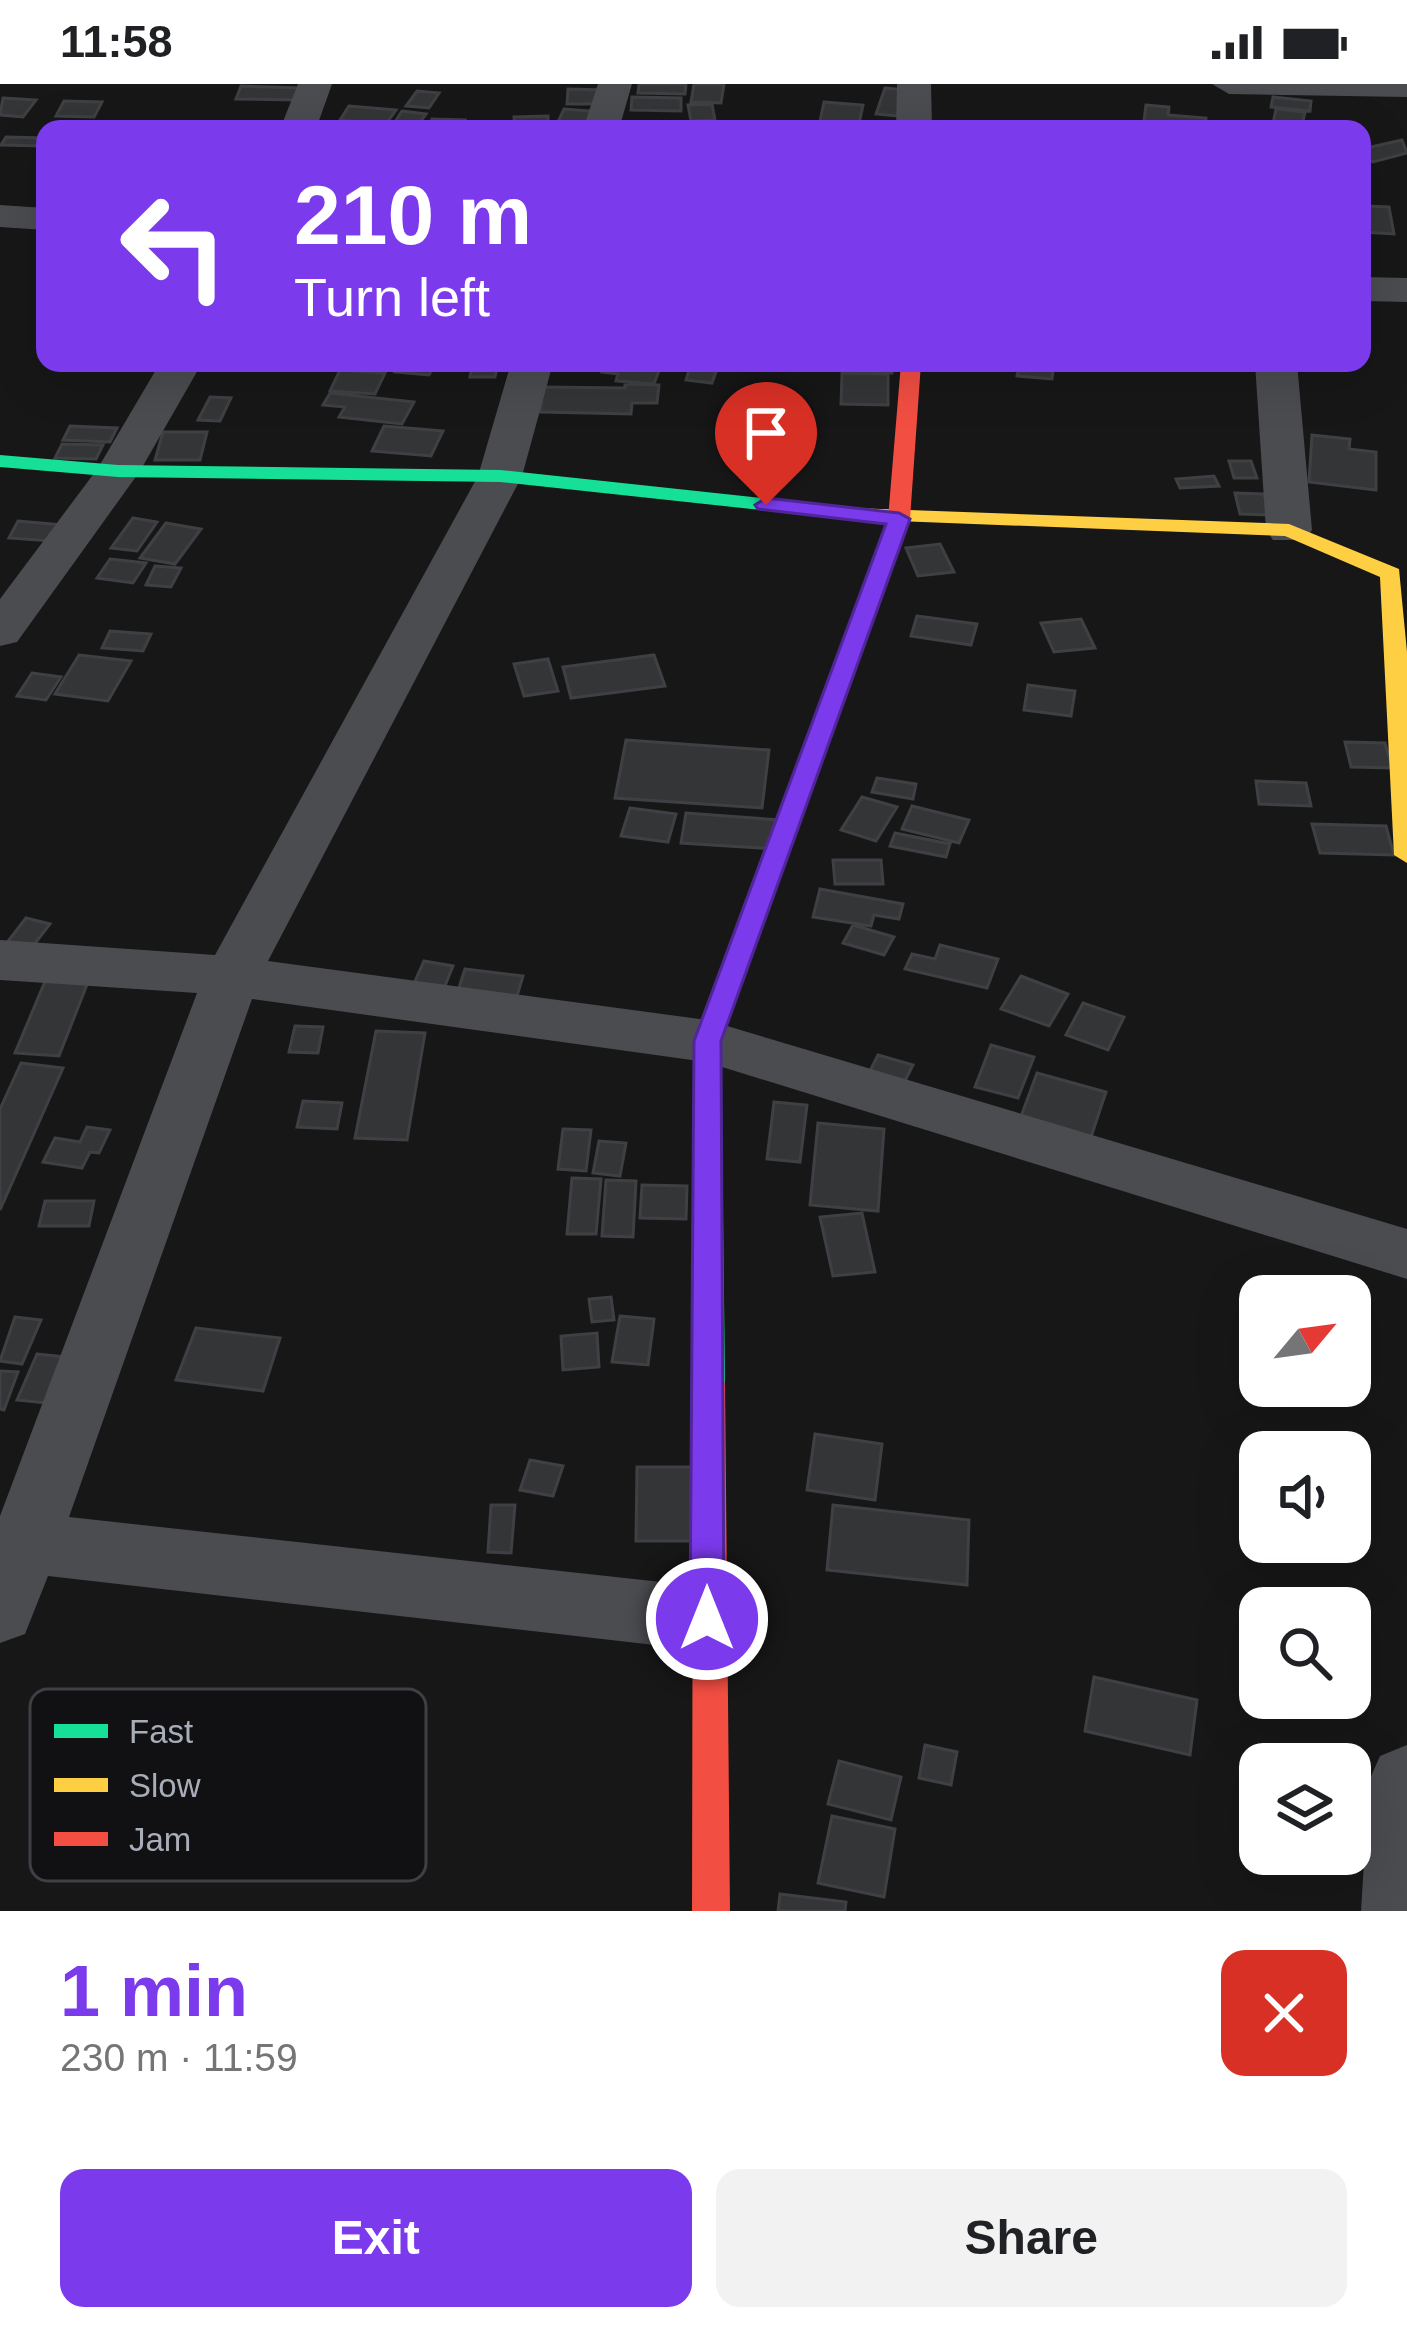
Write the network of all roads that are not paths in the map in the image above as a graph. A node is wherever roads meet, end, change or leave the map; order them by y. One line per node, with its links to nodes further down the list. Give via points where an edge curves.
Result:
1 (315, 84): 6 (street)
2 (614, 84): 7 (street)
3 (914, 84): 8 (street)
4 (1232, 84): 5 (street); 9 (street)
5 (1407, 86)
6 (301, 120)
7 (604, 120)
8 (914, 120)
9 (1240, 120)
10 (0, 216): 11 (street)
11 (36, 218)
12 (1371, 289): 13 (street)
13 (1407, 290)
14 (176, 372): 19 (street)
15 (529, 372): 20 (street)
16 (909, 372): 21 (street)
17 (1277, 372): 22 (street)
18 (0, 461): 19 (street)
19 (118, 471): 20 (street); 23 (street)
20 (500, 476): 21 (street); 26 (street)
21 (899, 519): 22 (street); 27 (street)
22 (1289, 530): 24 (street, via 1390,574)
23 (0, 632)
24 (1407, 855)
25 (0, 960): 26 (street)
26 (232, 976): 27 (street); 29 (street)
27 (707, 1041): 28 (street); 31 (street)
28 (1407, 1254)
29 (22, 1542): 30 (street); 31 (street)
30 (0, 1611)
31 (707, 1619): 33 (street)
32 (1407, 1781): 34 (street)
33 (712, 1911)
34 (1401, 1911)

